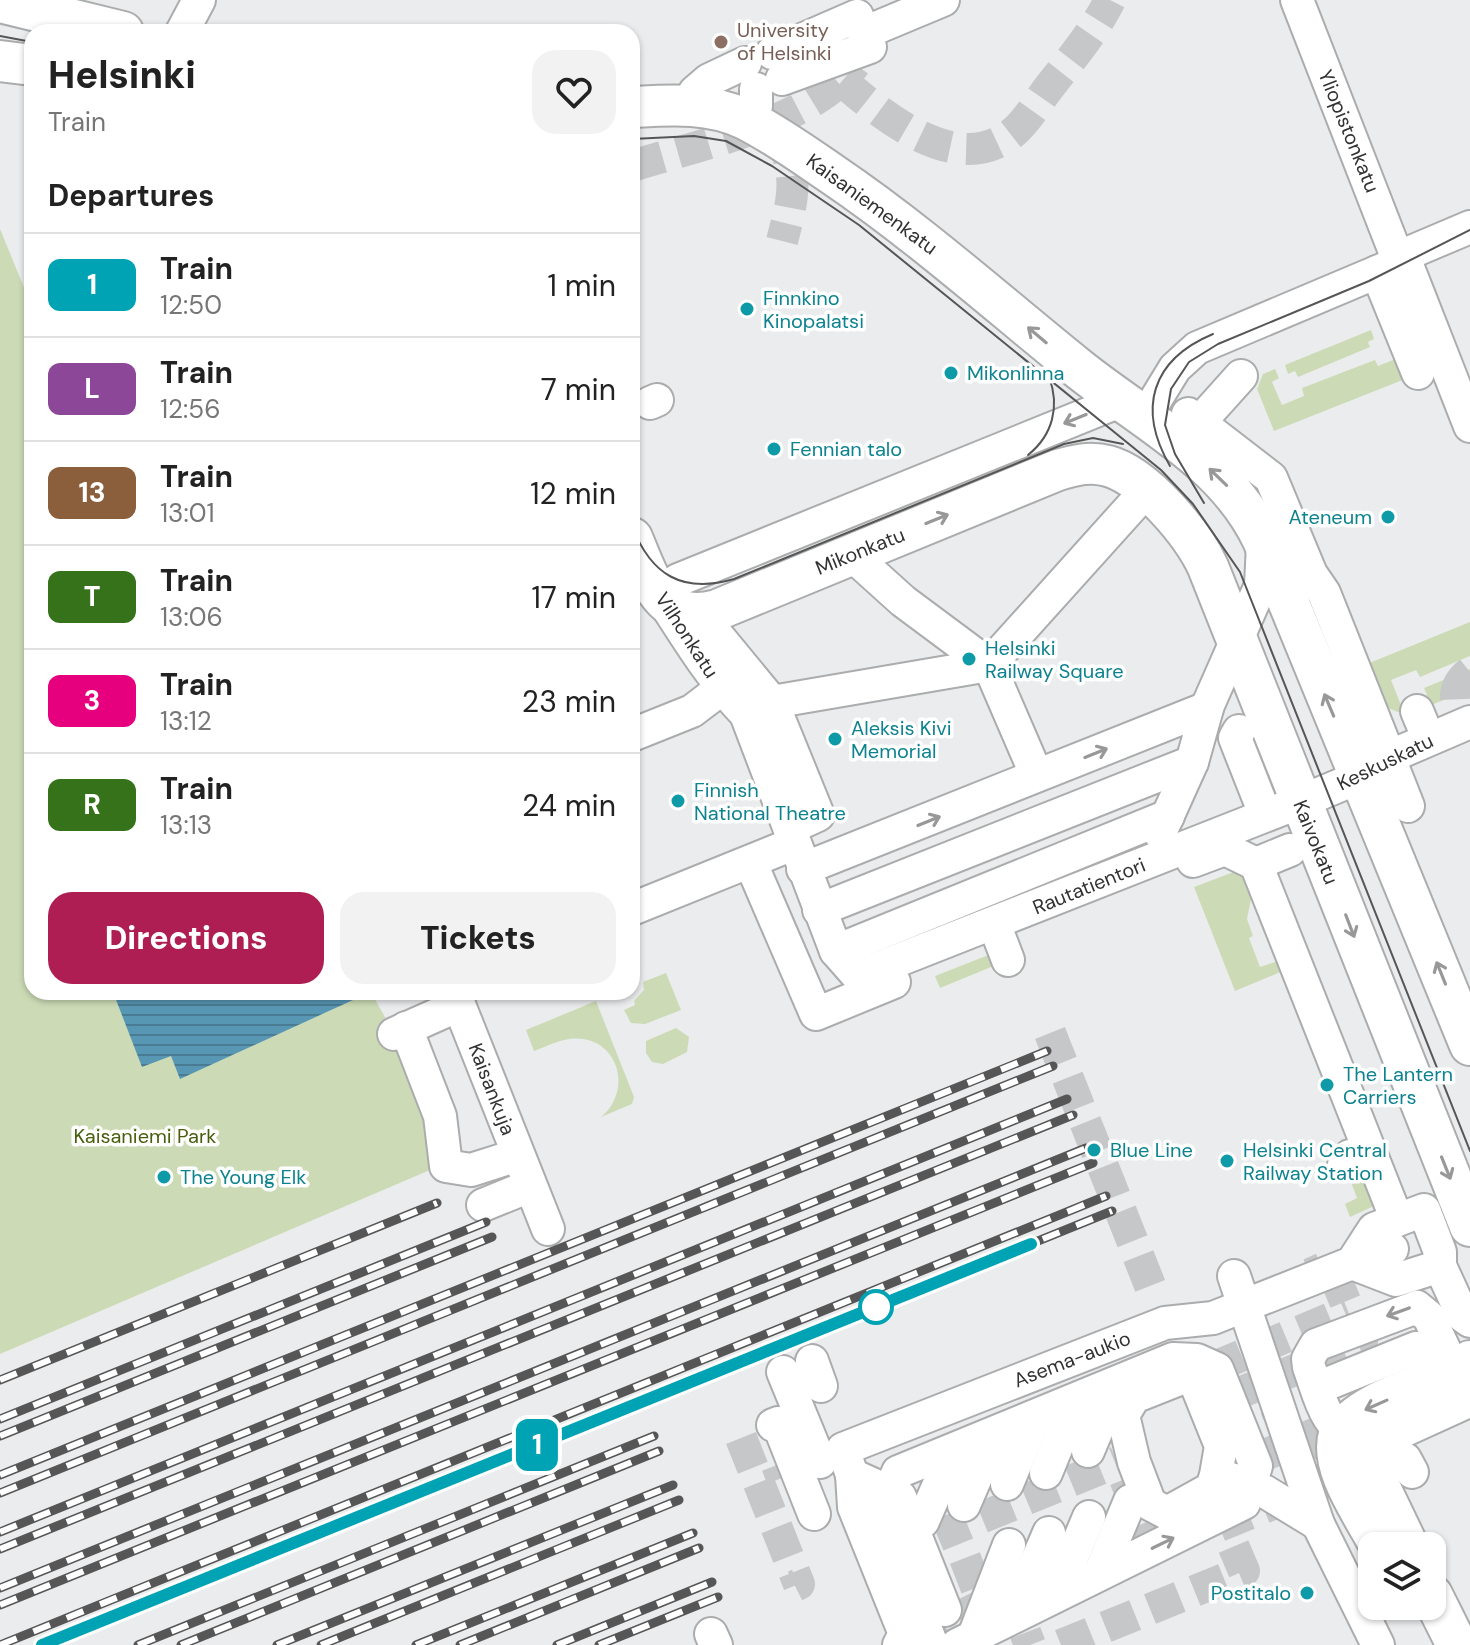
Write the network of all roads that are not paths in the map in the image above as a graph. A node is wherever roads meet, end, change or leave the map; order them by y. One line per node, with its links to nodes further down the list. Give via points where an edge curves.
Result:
1 (199, 0): 7 (street)
2 (222, 0): 8 (street)
3 (943, 0): 11 (street)
4 (1297, 0): 14 (street, Yliopistonkatu)
5 (0, 2): 6 (main road)
6 (90, 24)
7 (186, 24)
8 (209, 24)
9 (0, 61): 10 (main road)
10 (24, 64)
11 (738, 78)
12 (640, 106): 17 (main road, Kaisaniemenkatu, one-way to 12, via 899,219 767,132 715,108)
13 (1470, 227): 14 (street, via 1411,252)
14 (1394, 265): 15 (street); 17 (street, via 1197,348); 18 (street)
15 (1418, 373)
16 (1241, 376): 37 (street, via 1192,424 1271,478 1324,593)
17 (1133, 409): 20 (main road, one-way to 17, via 1228,486); 22 (street, Mikonkatu, one-way to 22)
18 (1470, 426)
19 (1133, 491): 25 (main road, Mikonkatu, one-way to 19, via 687,613 717,610 1080,464 1106,465); 27 (main road, Kaivokatu, via 1171,512 1200,550); 28 (street)
20 (1263, 540): 27 (street, via 1261,585); 37 (main road, one-way to 20, via 1331,709)
21 (640, 555): 22 (street, Mikonkatu)
22 (727, 560): 25 (street, Mikonkatu, via 669,586)
23 (640, 563): 25 (main road, Vilhonkatu)
24 (862, 564): 28 (street)
25 (664, 602): 29 (street, Vilhonkatu)
26 (716, 634): 31 (street)
27 (1238, 643): 32 (street); 41 (main road, Kaivokatu)
28 (989, 665): 31 (street); 38 (street)
29 (721, 689): 35 (street, via 692,711); 42 (street, Vilhonkatu, via 746,714)
30 (1470, 704): 37 (street, Keskuskatu, via 1420,717)
31 (765, 705): 42 (street, via 818,815)
32 (1207, 708): 39 (street); 42 (street, one-way to 32)
33 (1470, 722): 37 (street, Keskuskatu, via 1377,762)
34 (1239, 731): 41 (street, via 1235,738)
35 (640, 732)
36 (1470, 743): 37 (street, Keskuskatu)
37 (1383, 759): 41 (street, Keskuskatu); 50 (main road, one-way to 37)
38 (1030, 760)
39 (1192, 762): 40 (street); 46 (street)
40 (1168, 816): 43 (street); 47 (street)
41 (1276, 833): 43 (street, Rautatientori); 43 (street, Rautatientori); 52 (street, via 1268,923 1352,1153); 53 (main road, Kaivokatu, one-way to 53)
42 (800, 845): 44 (street); 46 (street, Vilhonkatu)
43 (1143, 880): 48 (street, Rautatientori); 48 (street, Rautatientori, via 1017,939)
44 (763, 884): 45 (street); 48 (street, via 816,992); 48 (street, via 816,1014)
45 (640, 907)
46 (819, 910): 47 (street, Vilhonkatu)
47 (836, 951): 48 (street, Vilhonkatu)
48 (891, 980)
49 (430, 1020): 51 (street, Kaisankuja); 51 (street, via 446,1166 471,1170)
50 (1470, 1045)
51 (518, 1155): 54 (street, Kaisankuja, via 510,1197)
52 (1410, 1222): 55 (street, via 1374,1229); 56 (street, via 1440,1252)
53 (1470, 1226)
54 (548, 1229)
55 (1352, 1263): 56 (street, via 1396,1280); 57 (street, Asema-aukio)
56 (1440, 1266): 58 (street)
57 (1240, 1290): 66 (street, Asema-aukio, via 1208,1332 1160,1310 1012,1373); 71 (street)
58 (1470, 1321)
59 (817, 1370): 66 (street)
60 (1455, 1370): 61 (street, via 1420,1359); 65 (main road, via 1391,1432); 65 (street, one-way to 65, via 1429,1317 1417,1307 1316,1345 1309,1367 1326,1412)
61 (1335, 1387)
62 (1159, 1390): 62 (street, via 1134,1397 1123,1415 1150,1504 1167,1513 1212,1488 1216,1458 1192,1374)
63 (1035, 1417): 67 (street); 67 (street); 67 (street); 67 (street); 67 (street); 76 (street, one-way to 63, via 1244,1503 1256,1466 1217,1369 1181,1358); 80 (street, via 898,1472 880,1514)
64 (773, 1425): 66 (street, via 778,1423)
65 (1390, 1457): 73 (main road, via 1337,1452); 74 (main road, via 1372,1471)
66 (845, 1464): 70 (street); 75 (street); 79 (street, via 854,1507 905,1634)
67 (1006, 1487)
68 (1264, 1491): 71 (street)
69 (1349, 1507): 71 (street)
70 (814, 1514)
71 (1318, 1524): 81 (street)
72 (1069, 1525): 76 (street); 76 (street); 76 (street); 76 (street)
73 (1373, 1532)
74 (1401, 1532)
75 (945, 1610)
76 (1020, 1614)
77 (1418, 1620): 82 (main road)
78 (1444, 1620): 83 (main road)
79 (899, 1645)
80 (932, 1645)
81 (1378, 1645)
82 (1431, 1645)
83 (1457, 1645)

